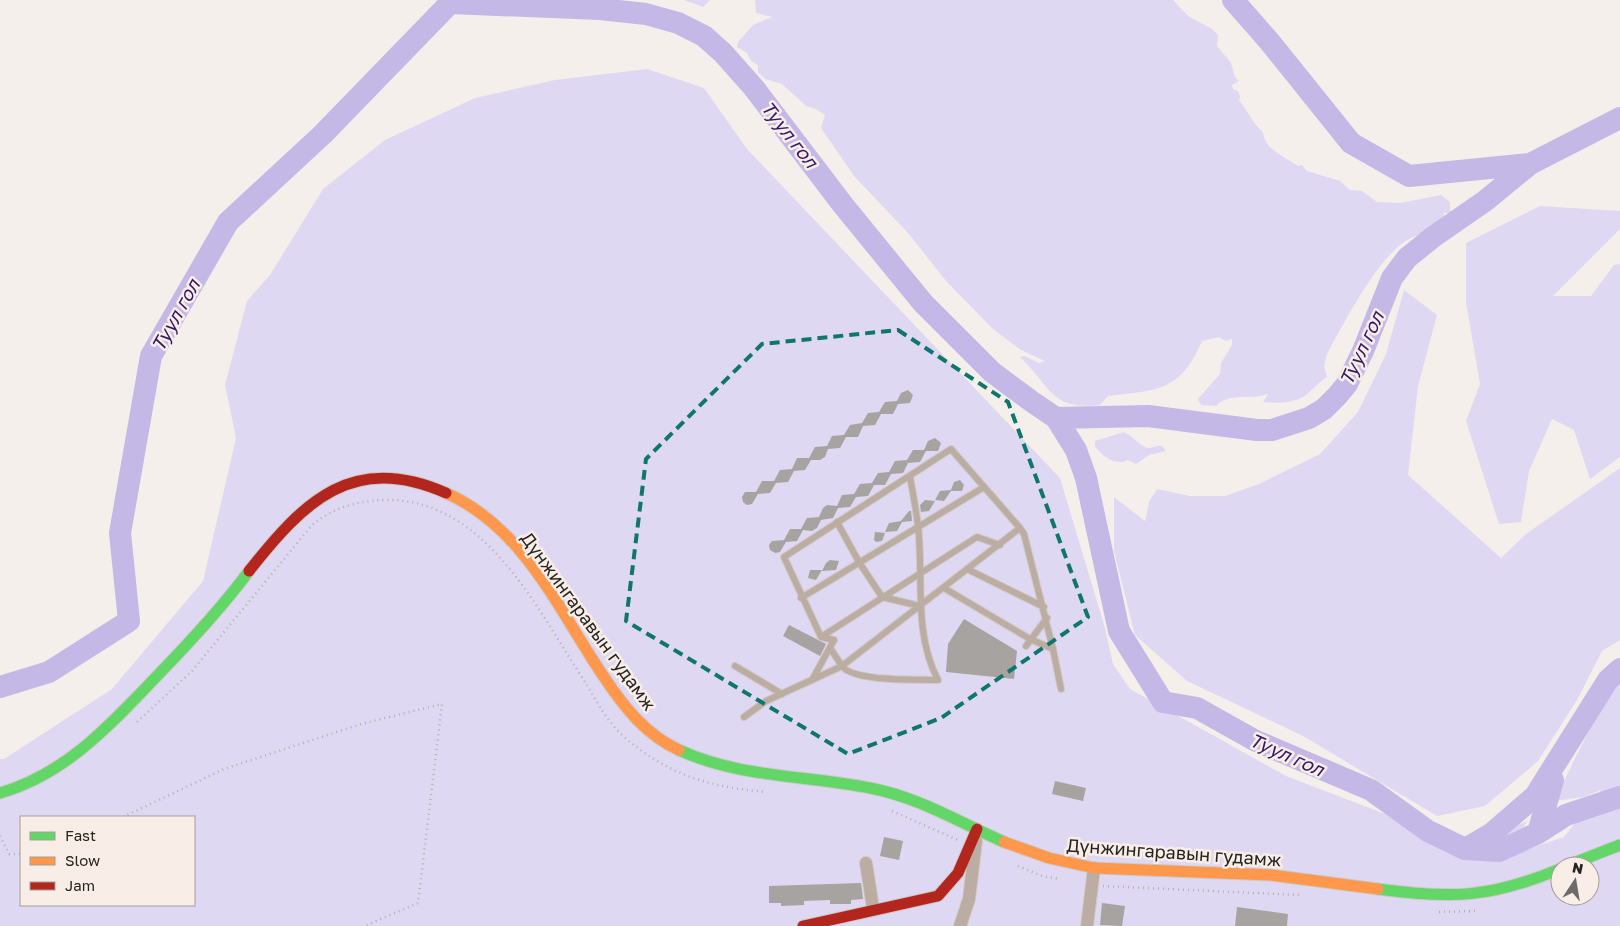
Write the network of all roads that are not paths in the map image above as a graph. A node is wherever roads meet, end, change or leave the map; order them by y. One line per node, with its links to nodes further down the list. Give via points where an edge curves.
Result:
1 (910, 477): 2 (lane, via 951,449); 3 (lane); 4 (lane)
2 (984, 487): 4 (lane); 5 (lane)
3 (838, 522): 7 (lane); 12 (lane, via 784,557)
4 (918, 526): 7 (lane); 9 (lane)
5 (1020, 528): 6 (lane); 14 (lane)
6 (1000, 544): 8 (lane); 9 (lane, via 977,537)
7 (859, 562): 11 (lane); 12 (lane)
8 (967, 569): 10 (lane); 14 (lane)
9 (921, 572): 11 (lane); 13 (lane)
10 (944, 588): 13 (lane); 17 (lane)
11 (882, 597): 13 (lane); 16 (lane)
12 (801, 598): 16 (lane)
13 (920, 606): 22 (lane); 22 (lane, via 929,663 938,680 861,676 846,671)
14 (1044, 607): 15 (lane)
15 (1047, 618): 17 (lane); 20 (lane)
16 (821, 638): 19 (lane, via 834,640)
17 (1030, 639): 18 (lane); 20 (lane)
18 (1026, 646)
19 (830, 648): 22 (lane); 23 (lane)
20 (1053, 649): 24 (lane)
21 (735, 666): 25 (lane)
22 (842, 666): 23 (lane)
23 (812, 680): 25 (lane)
24 (1061, 689)
25 (782, 694): 26 (lane)
26 (744, 717)
27 (0, 793): 28 (main road, Дүнжингаравын гудамж, via 40,779 70,760 101,734 200,633 306,507 332,489 359,480 390,477 419,482 461,497 500,528 544,582 594,665 628,710 666,744 723,769 860,786 903,796)
28 (977, 829): 32 (main road, Дүнжингаравын гудамж, via 1062,864); 34 (main road, via 958,873 938,896); 36 (street, via 969,899)
29 (1620, 845): 30 (main road)
30 (1592, 856)
31 (866, 863): 34 (street)
32 (1094, 868): 33 (main road, Дүнжингаравын гудамж, via 1295,877 1451,894 1492,892); 37 (street)
33 (1550, 872)
34 (873, 908): 35 (main road)
35 (803, 926)
36 (960, 926)
37 (1086, 926)

